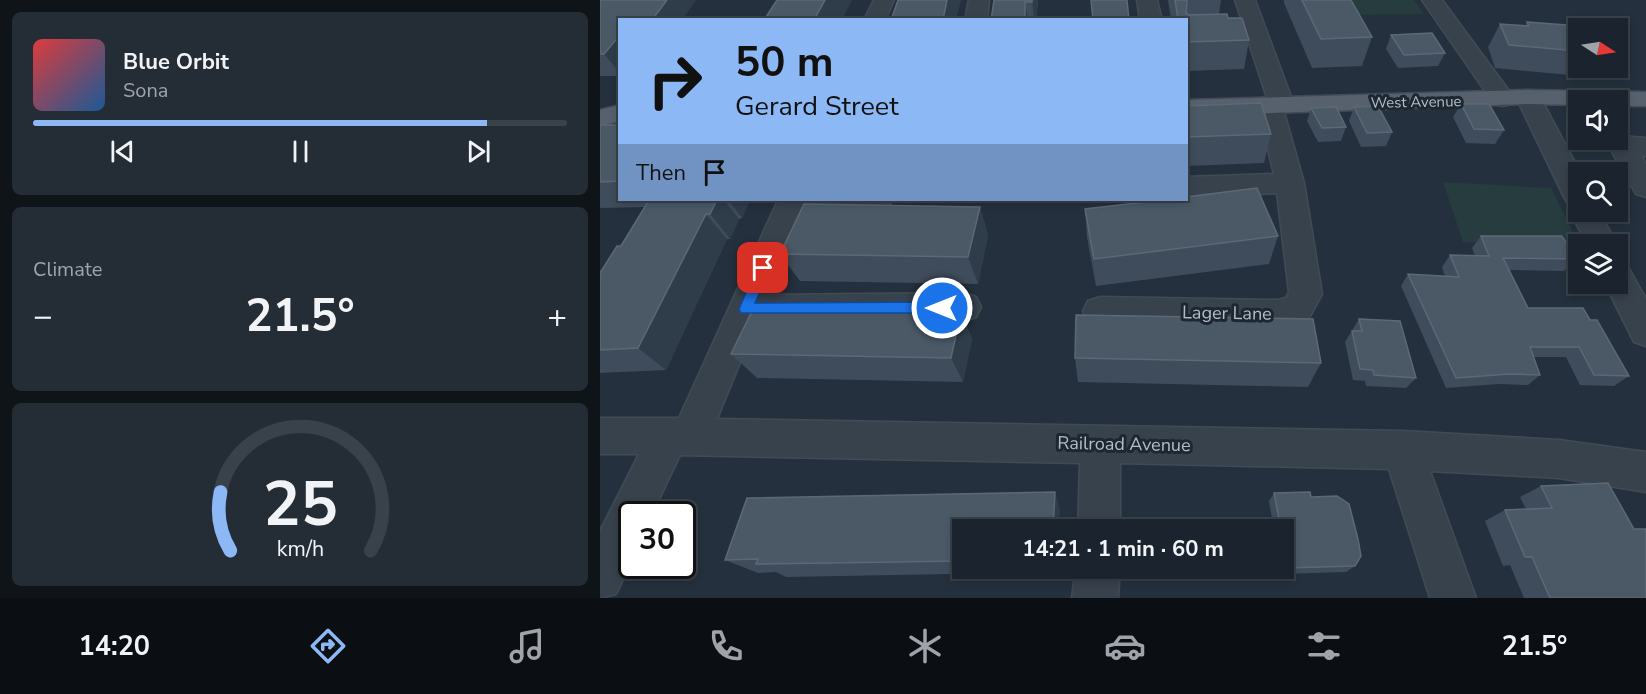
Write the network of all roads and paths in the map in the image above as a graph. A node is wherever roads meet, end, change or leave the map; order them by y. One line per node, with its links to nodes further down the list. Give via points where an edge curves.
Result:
1 (884, 0): 6 (street)
2 (980, 0): 7 (street)
3 (1147, 0): 8 (street)
4 (1245, 0): 9 (street, Lager Lane)
5 (1432, 0): 11 (street)
6 (875, 18)
7 (976, 18)
8 (1151, 18)
9 (1257, 33): 10 (street); 13 (street, Lager Lane)
10 (1233, 34)
11 (1516, 98): 12 (main road, West Avenue); 13 (main road, West Avenue); 20 (street)
12 (1646, 99)
13 (1275, 105): 14 (main road, West Avenue); 21 (street, Lager Lane)
14 (1188, 108)
15 (618, 114): 16 (main road)
16 (600, 118)
17 (600, 126): 18 (main road)
18 (618, 130)
19 (1646, 147): 23 (street, via 1621,145)
20 (1568, 181)
21 (1290, 183): 22 (street); 28 (street, Lager Lane, via 1306,294 1297,308 1278,314)
22 (1188, 187)
23 (1646, 187)
24 (792, 201): 27 (street)
25 (1629, 285): 29 (street)
26 (964, 307): 27 (street)
27 (746, 309): 31 (street)
28 (1100, 311)
29 (1646, 332)
30 (600, 436): 31 (street, Railroad Avenue)
31 (679, 437): 32 (street, Railroad Avenue); 36 (street)
32 (1100, 444): 33 (street, Railroad Avenue); 35 (street)
33 (1403, 450): 34 (street, Railroad Avenue, via 1559,459); 39 (street)
34 (1646, 472)
35 (1099, 519)
36 (600, 578)
37 (1097, 579): 38 (street)
38 (1095, 598)
39 (1453, 598)

